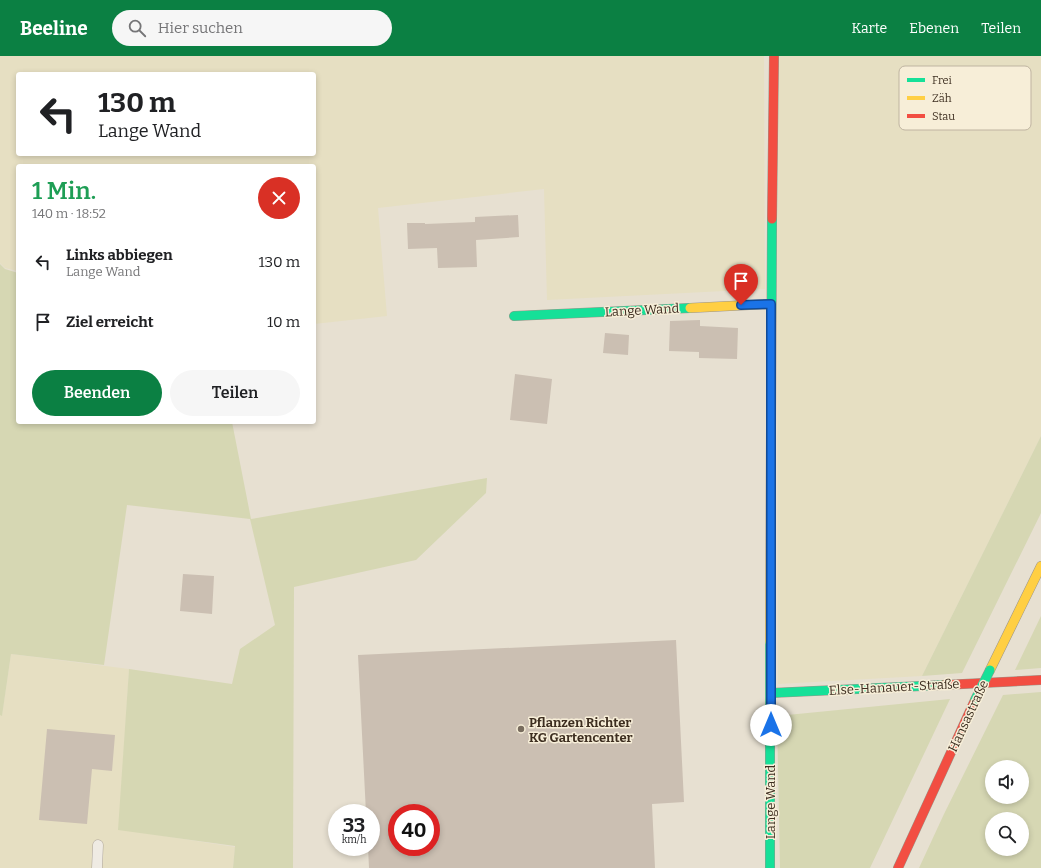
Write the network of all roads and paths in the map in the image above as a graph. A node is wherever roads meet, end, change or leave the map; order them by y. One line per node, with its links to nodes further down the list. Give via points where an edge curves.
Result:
1 (774, 56): 2 (street, Lange Wand)
2 (771, 304): 3 (street, Lange Wand); 6 (street, Lange Wand)
3 (514, 316)
4 (1041, 566): 10 (street, Hansastraße, bridge, via 975,700)
5 (1041, 680): 6 (street, Else-Hanauer-Straße)
6 (771, 693): 9 (street, Lange Wand)
7 (98, 845): 8 (lane)
8 (97, 868)
9 (770, 868)
10 (898, 868)

